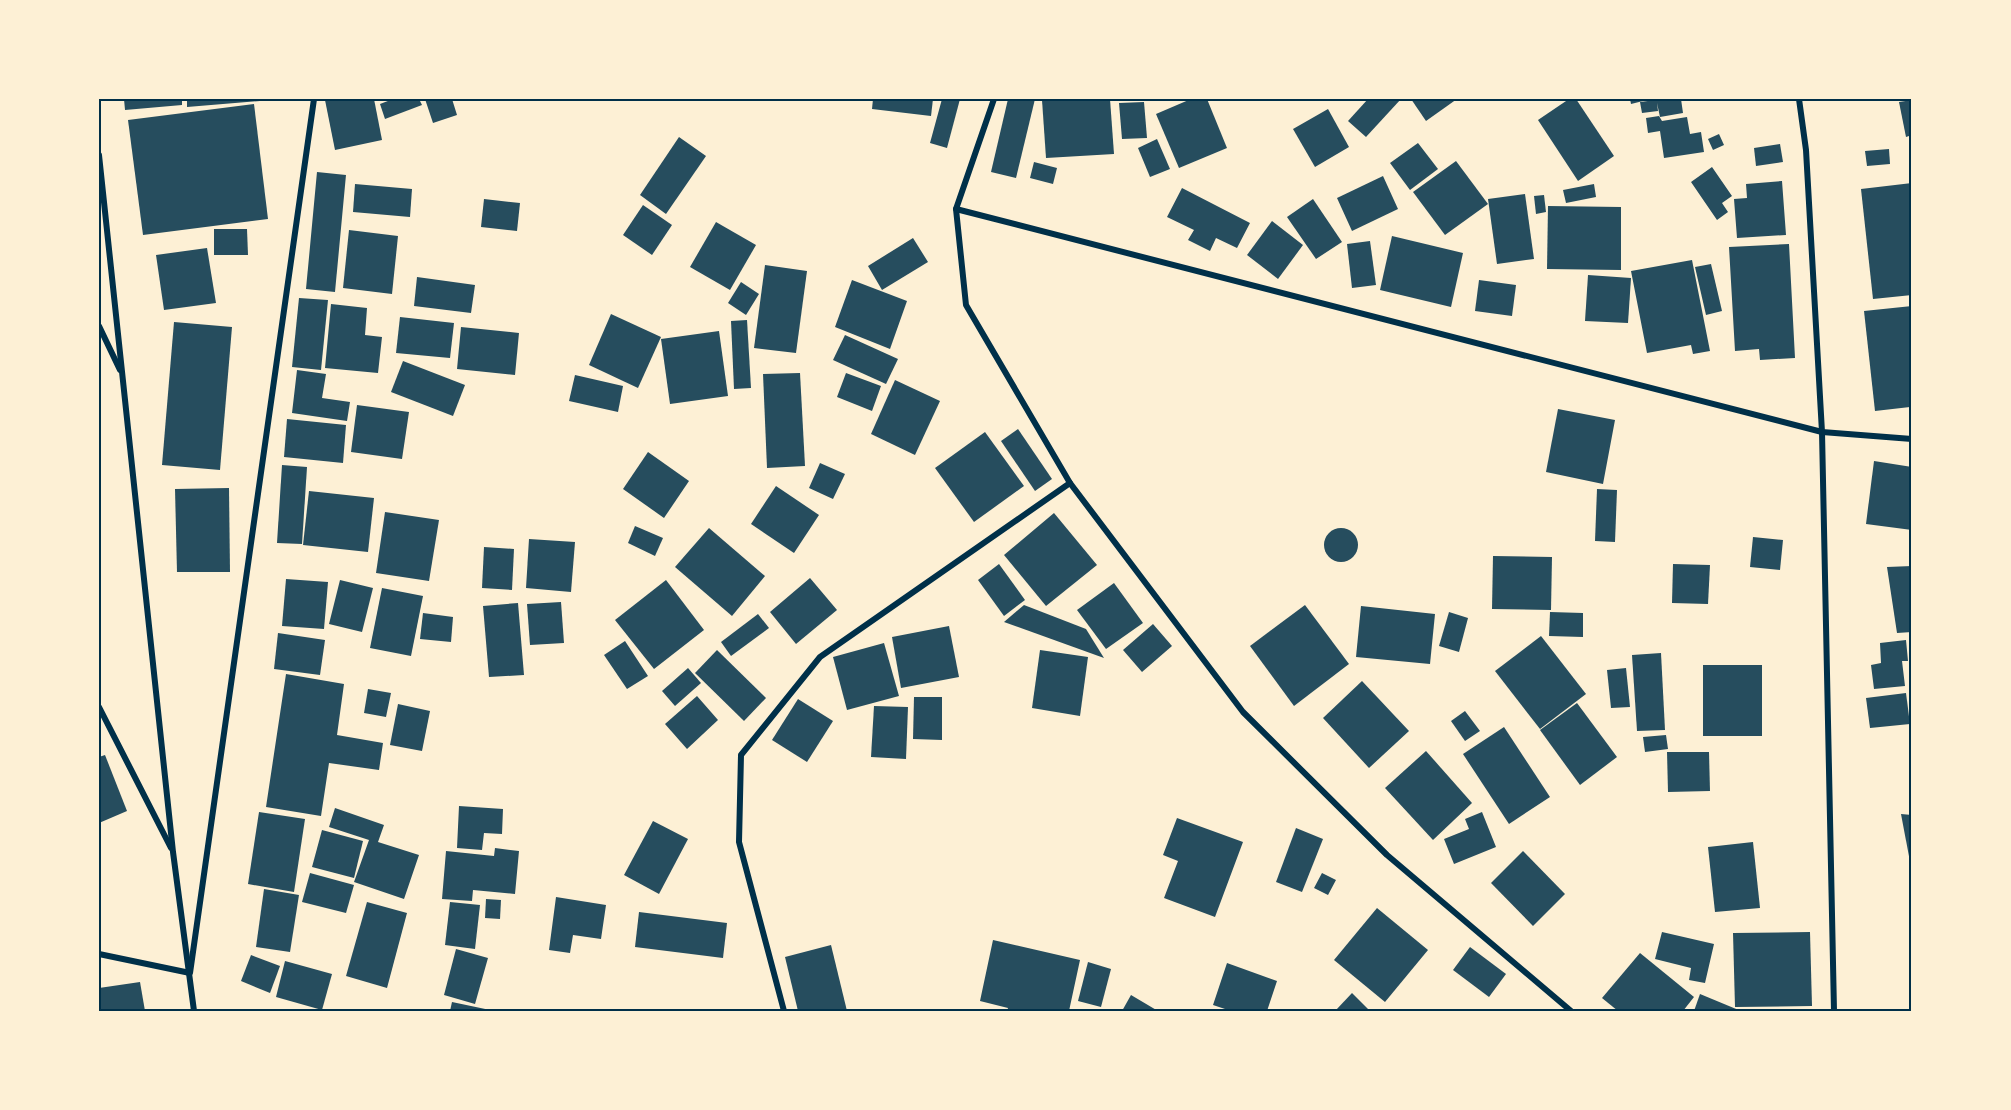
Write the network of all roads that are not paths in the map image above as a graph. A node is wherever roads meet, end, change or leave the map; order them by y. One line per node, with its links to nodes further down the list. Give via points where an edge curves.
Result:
1 (314, 99): 14 (street)
2 (994, 99): 5 (street)
3 (1798, 99): 8 (street, via 1806,150)
4 (99, 155): 7 (street)
5 (956, 209): 8 (street); 10 (street, via 966,306)
6 (99, 326): 7 (street)
7 (123, 376): 12 (street)
8 (1822, 432): 9 (street); 18 (street)
9 (1912, 439)
10 (1070, 483): 16 (street, via 820,657 741,754 739,842); 17 (street, via 1243,711 1387,855)
11 (99, 707): 12 (street)
12 (173, 852): 14 (street)
13 (99, 954): 14 (street)
14 (189, 973): 15 (street)
15 (194, 1011)
16 (784, 1011)
17 (1571, 1011)
18 (1834, 1011)

